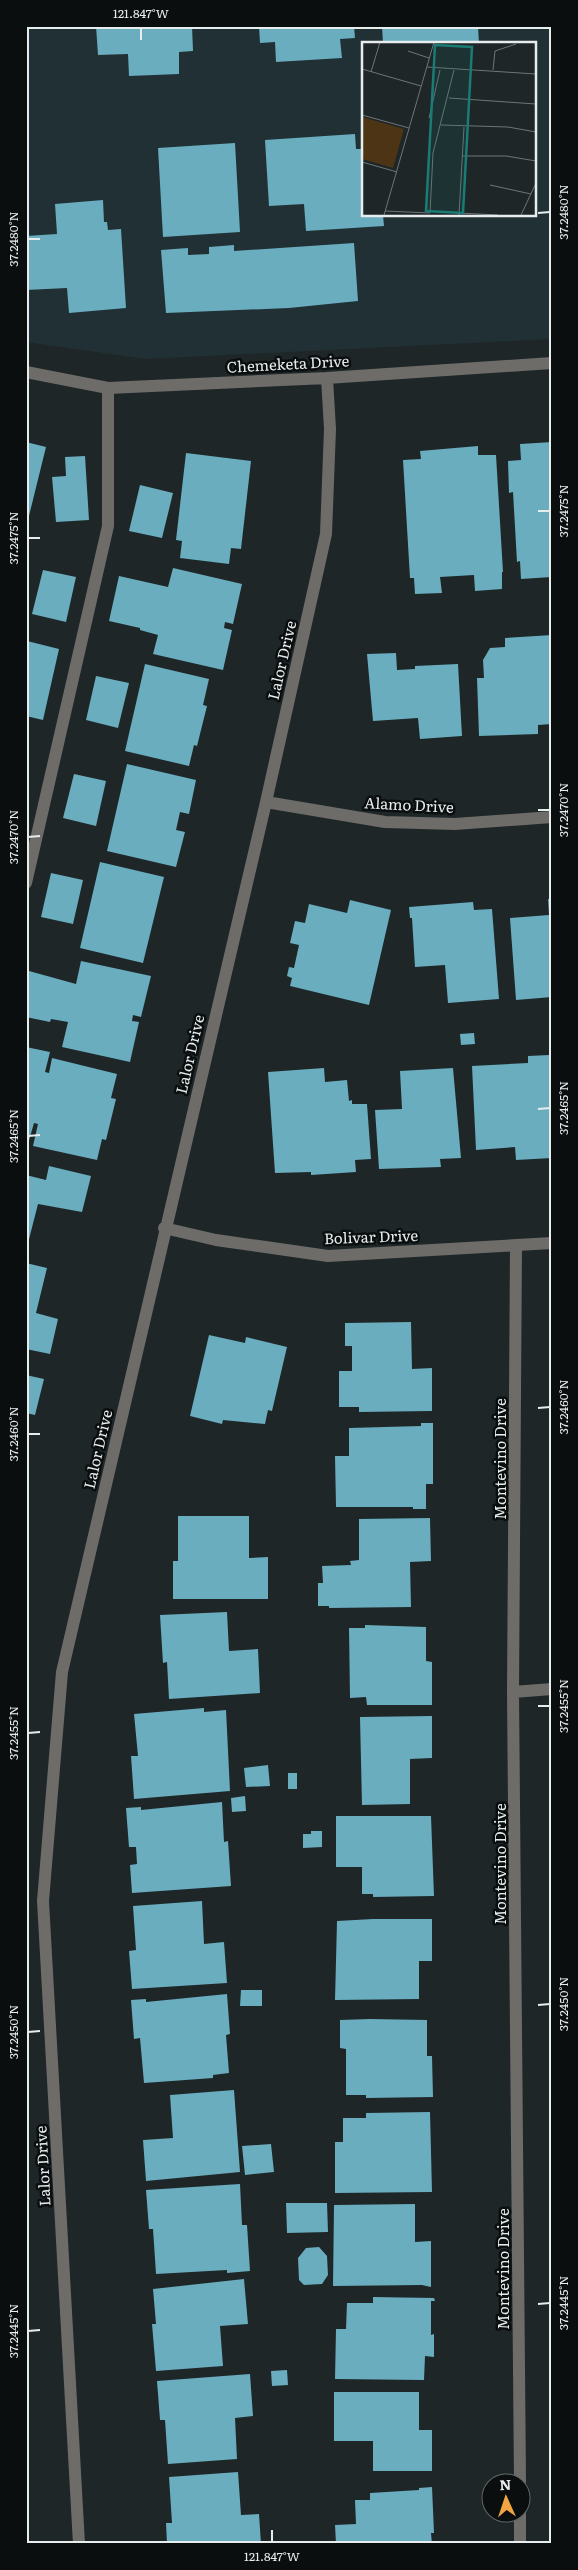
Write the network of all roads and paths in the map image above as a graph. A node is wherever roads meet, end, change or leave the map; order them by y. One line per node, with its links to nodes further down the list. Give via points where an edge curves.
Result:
1 (552, 363): 3 (street, Chemeketa Drive)
2 (26, 372): 4 (street, Chemeketa Drive)
3 (327, 378): 4 (street, Chemeketa Drive); 5 (street, Lalor Drive, via 330,429 326,534)
4 (108, 388): 7 (street, via 108,526)
5 (266, 802): 6 (street, Alamo Drive, via 385,822 455,824); 8 (street, Lalor Drive)
6 (552, 817)
7 (26, 883)
8 (164, 1228): 10 (street, Bolivar Drive, via 216,1240 328,1256); 15 (street, Lalor Drive, via 62,1672 43,1901)
9 (552, 1243): 10 (street, Bolivar Drive)
10 (516, 1245): 12 (street, Montevino Drive)
11 (552, 1689): 12 (street)
12 (513, 1692): 13 (street, Montevino Drive)
13 (520, 2472)
14 (520, 2522): 16 (street)
15 (79, 2544)
16 (520, 2544)

